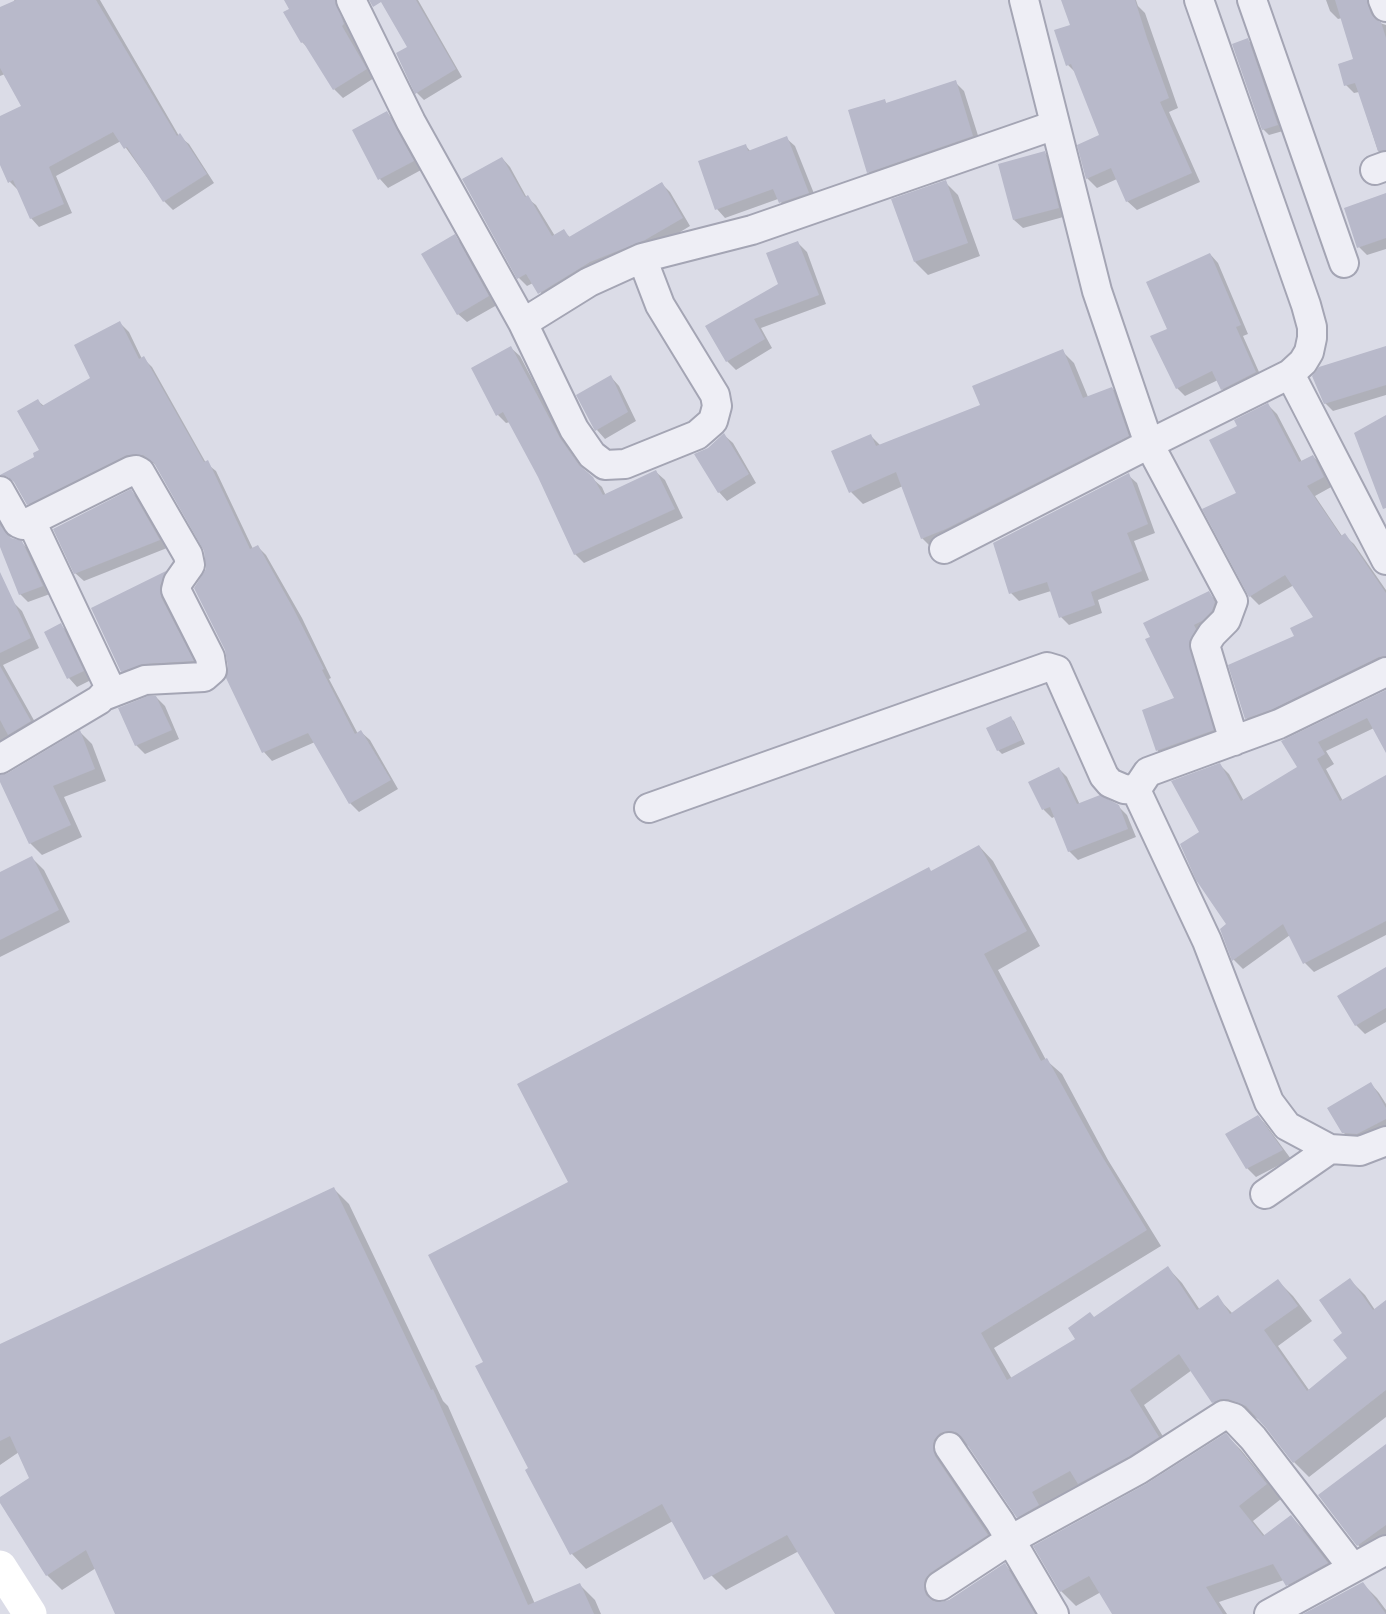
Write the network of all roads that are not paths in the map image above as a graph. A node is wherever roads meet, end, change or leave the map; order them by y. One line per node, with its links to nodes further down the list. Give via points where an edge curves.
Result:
1 (351, 0): 10 (street, via 411,122)
2 (1024, 0): 7 (street)
3 (1199, 0): 11 (street, via 1312,327 1309,352)
4 (1252, 0): 9 (street)
5 (1383, 0): 6 (street)
6 (1386, 8)
7 (1055, 125): 8 (street, via 752,230); 12 (street, via 1097,291)
8 (642, 258): 10 (street, via 589,282); 10 (street, via 660,306 716,400 713,421 697,435 625,464 601,463 574,429)
9 (1344, 263)
10 (523, 323)
11 (1290, 374): 12 (street); 16 (street)
12 (1149, 444): 15 (street); 19 (street, via 1233,601 1226,620 1205,645)
13 (0, 490): 14 (street, via 18,523)
14 (31, 521): 18 (street, via 110,685); 18 (street, via 136,470 188,555 190,565 176,590 210,657 212,670 204,677 145,680)
15 (944, 549)
16 (1386, 560)
17 (1386, 672): 19 (street, via 1279,724)
18 (106, 695): 20 (street)
19 (1234, 741): 21 (street, via 1148,772)
20 (0, 759)
21 (1136, 790): 22 (street, via 1110,783 1104,776 1060,675 1047,668); 24 (street, via 1207,941 1269,1102 1287,1126)
22 (649, 808)
23 (1386, 1141): 24 (street, via 1360,1151)
24 (1330, 1149): 25 (street)
25 (1265, 1194)
26 (949, 1447): 27 (street)
27 (1010, 1540): 30 (street, via 1229,1415 1253,1438); 31 (street); 33 (street)
28 (1386, 1550): 30 (street)
29 (0, 1567): 32 (main road)
30 (1353, 1568): 34 (street)
31 (940, 1586)
32 (30, 1614)
33 (1054, 1614)
34 (1269, 1614)

